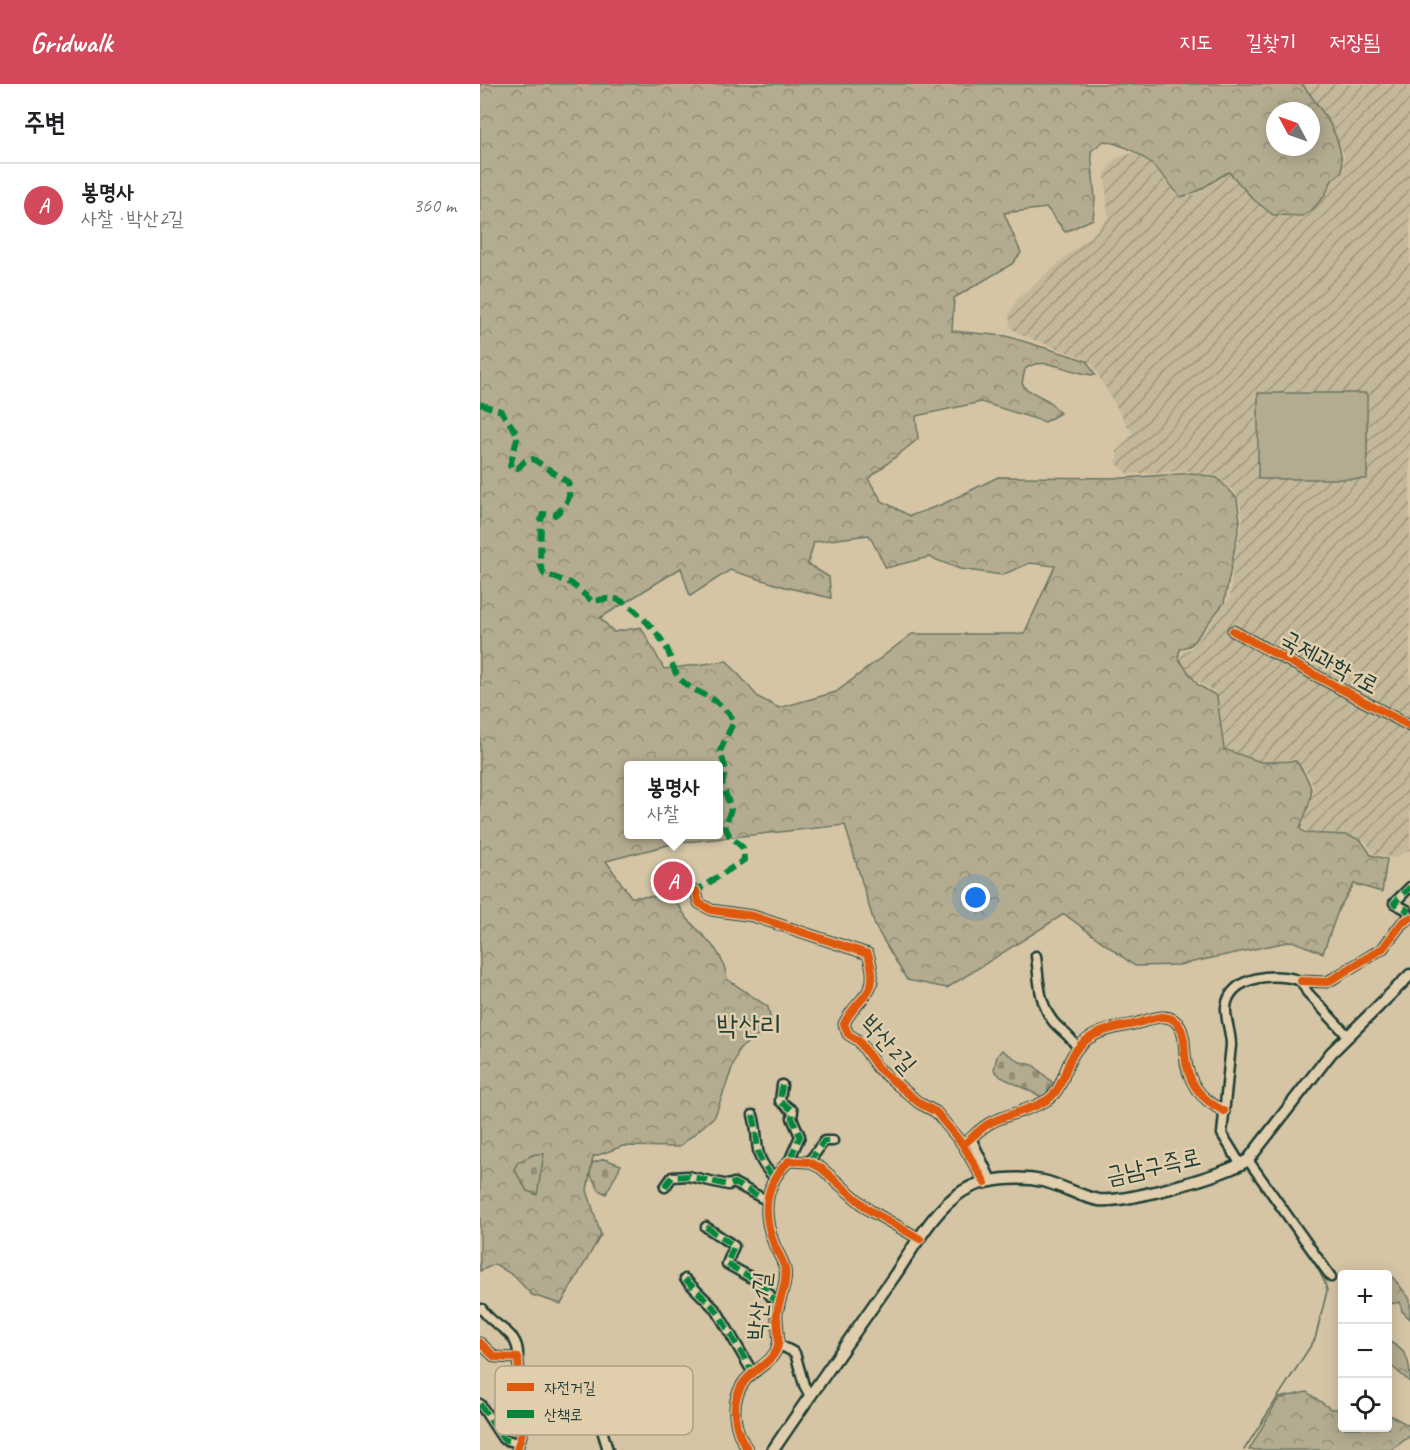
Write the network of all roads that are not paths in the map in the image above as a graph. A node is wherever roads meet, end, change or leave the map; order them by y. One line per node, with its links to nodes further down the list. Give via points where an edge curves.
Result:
1 (1233, 631): 2 (street, 국제과학1로)
2 (1410, 726)
3 (1410, 887): 5 (street, via 1394,903 1407,910)
4 (696, 891): 15 (street, 박산2길, via 699,903 711,910 753,916 867,954 871,964 870,989 866,998 850,1011 844,1024 848,1034 859,1041 877,1067)
5 (1409, 918): 8 (street, via 1383,948 1336,977 1327,982)
6 (1036, 956): 10 (street, via 1040,993 1052,1020 1069,1033)
7 (1410, 975): 9 (main road)
8 (1301, 981): 9 (street); 12 (street, via 1290,977 1253,980 1230,995 1226,1013 1231,1045)
9 (1347, 1035): 18 (main road)
10 (1077, 1048): 12 (street, via 1109,1028 1151,1017 1167,1018 1181,1028 1192,1083 1206,1102); 15 (street, via 1064,1078 1049,1098 989,1123)
11 (782, 1085): 16 (street, 박산1길, via 780,1101 793,1111 800,1136)
12 (1224, 1111): 18 (street, via 1222,1134)
13 (753, 1115): 19 (street, via 756,1153)
14 (833, 1141): 17 (street, via 824,1142)
15 (967, 1141): 20 (street)
16 (789, 1161): 17 (street); 19 (street, 박산1길)
17 (809, 1162): 24 (street, via 869,1210)
18 (1244, 1163): 20 (main road, 금남구즉로, via 1213,1176 1121,1199 1100,1200 1045,1181); 25 (street)
19 (775, 1178): 22 (street, 박산1길)
20 (988, 1183): 24 (main road, 금남구즉로, via 965,1190 950,1201)
21 (665, 1187): 22 (street, via 672,1177 688,1176 734,1183)
22 (766, 1200): 27 (street, 박산1길, via 768,1227 786,1270)
23 (706, 1227): 27 (street, 박산1길, via 734,1246 727,1264 759,1282)
24 (920, 1239): 34 (main road, 금남구즉로)
25 (1331, 1277)
26 (685, 1280): 33 (street, 박산1길, via 717,1311 750,1368)
27 (779, 1306): 30 (street, 박산1길)
28 (482, 1309): 31 (street, via 515,1337)
29 (480, 1343): 31 (street, via 495,1357)
30 (778, 1344): 33 (street, 박산1길); 34 (street, 박산1길, via 795,1353)
31 (518, 1358): 32 (street)
32 (519, 1366)
33 (756, 1371): 41 (street, via 744,1381 737,1396 735,1418)
34 (810, 1396): 42 (main road, 금남구즉로)
35 (480, 1404): 36 (street)
36 (495, 1426)
37 (501, 1435): 39 (street)
38 (603, 1435): 40 (street)
39 (520, 1448)
40 (608, 1450)
41 (748, 1450)
42 (772, 1450)

